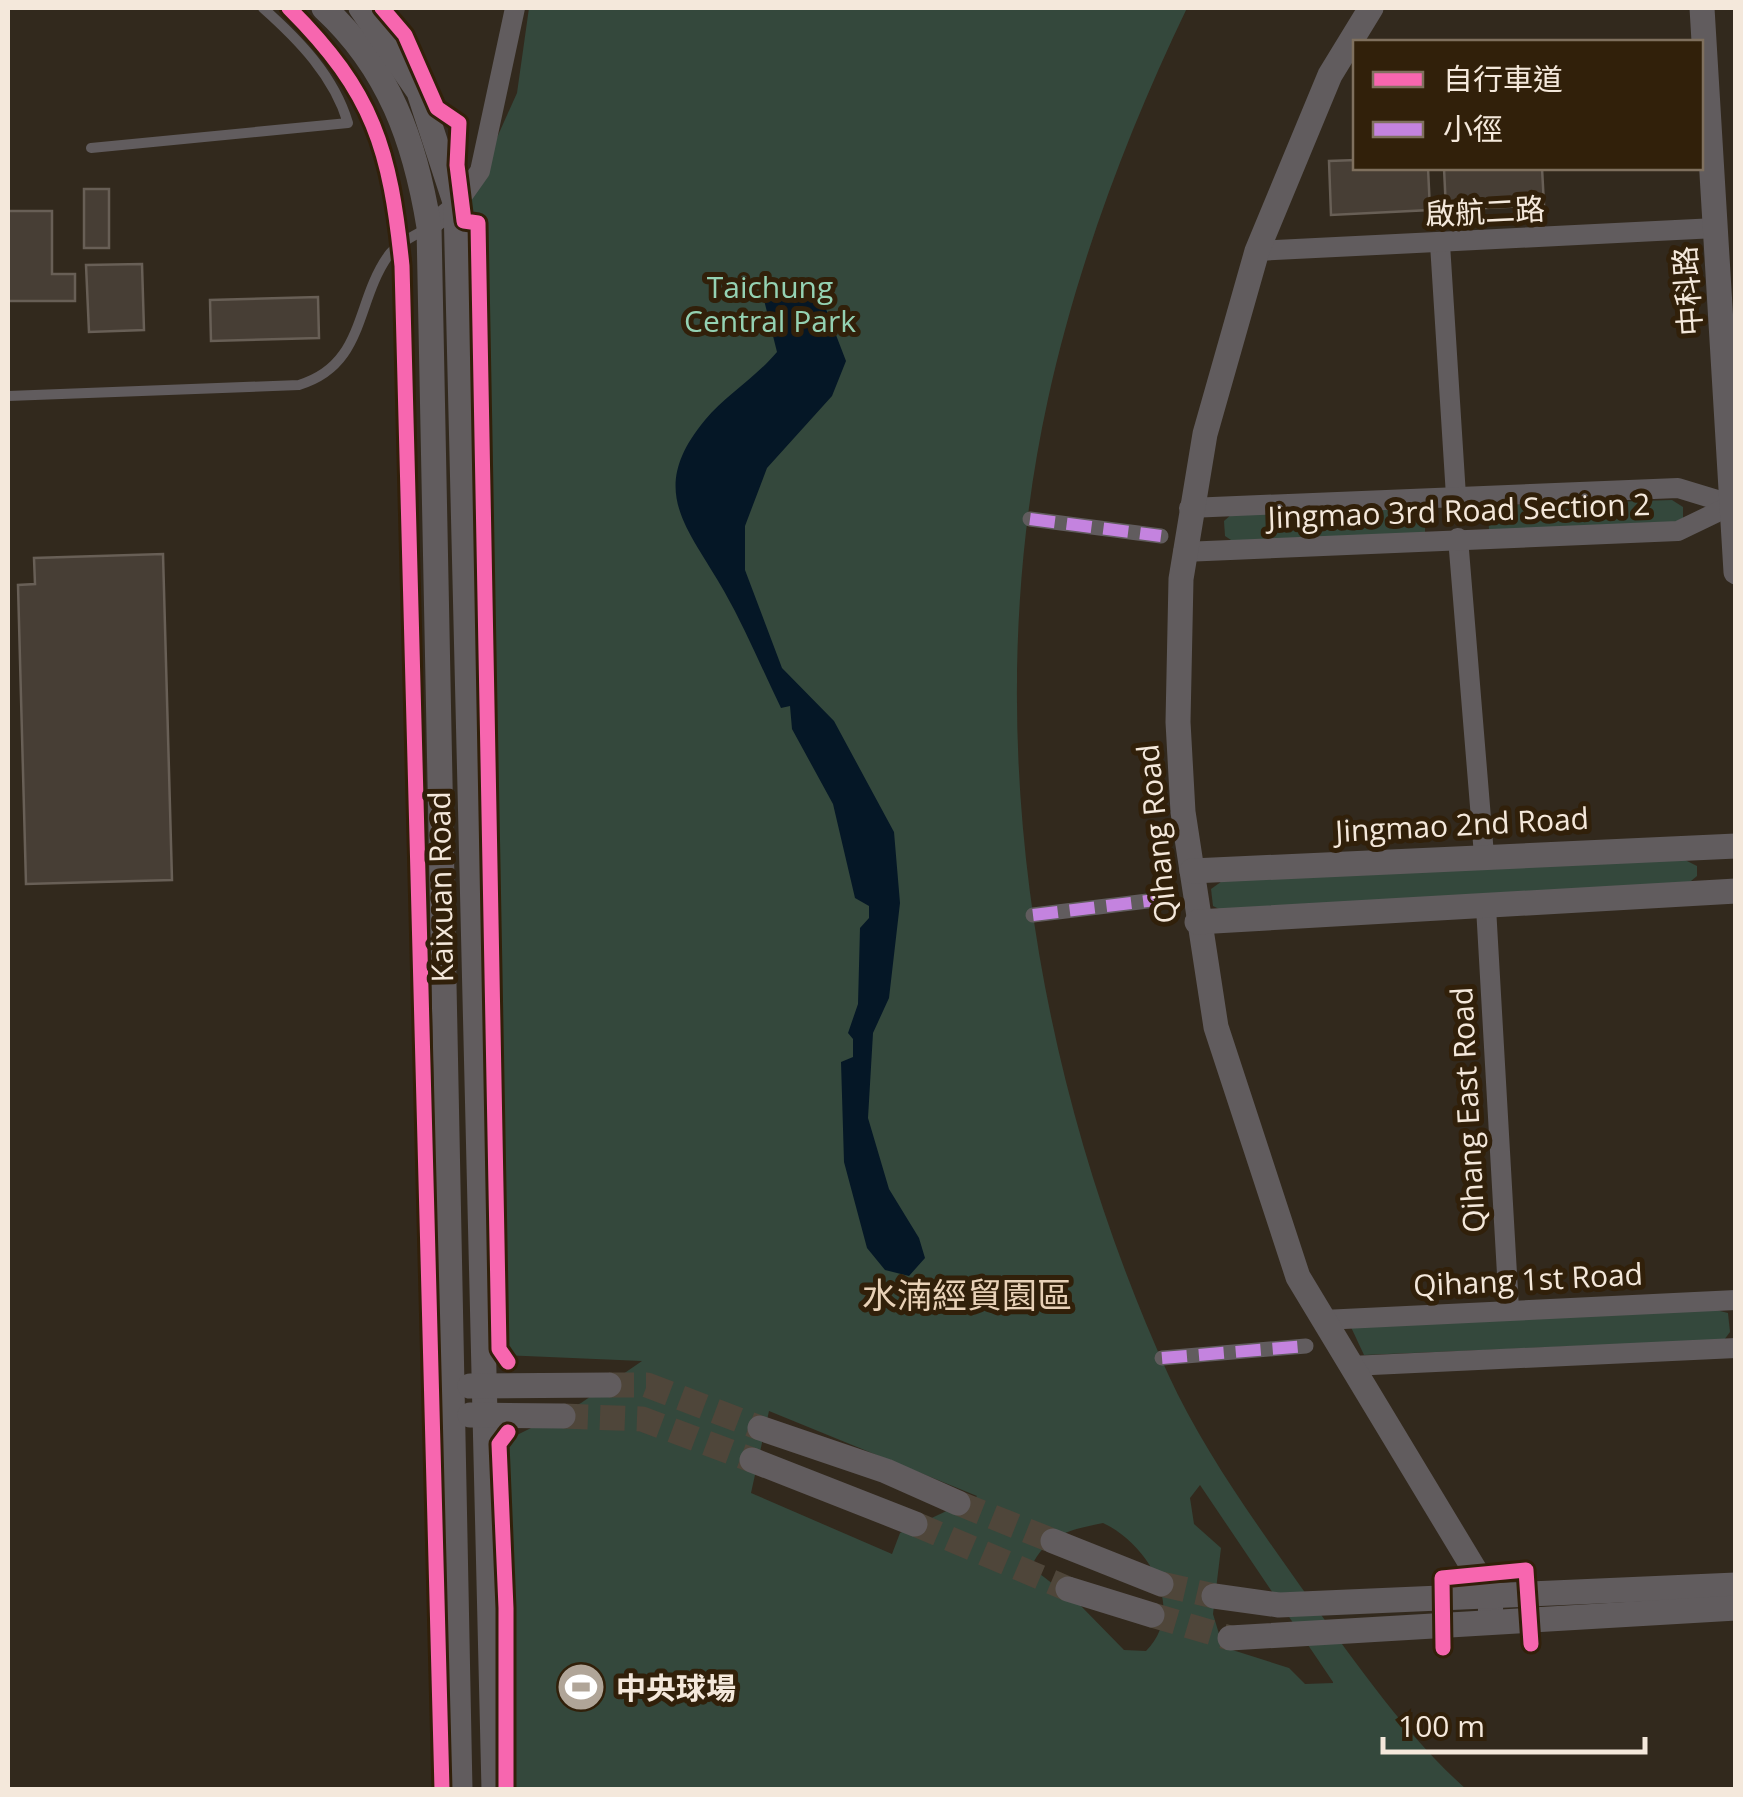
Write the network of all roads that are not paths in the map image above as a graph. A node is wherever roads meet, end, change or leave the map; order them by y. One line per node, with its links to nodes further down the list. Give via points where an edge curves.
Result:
1 (262, 8): 7 (lane, via 339,92 348,123)
2 (324, 8): 9 (street, Kaixuan Road, via 372,60 394,96 422,180)
3 (361, 8): 8 (street, Kaixuan Road, via 419,92)
4 (515, 8): 8 (street, via 484,160)
5 (1371, 8): 12 (street, Qihang Road, via 1330,75)
6 (1702, 8): 10 (street, 中科路)
7 (91, 148)
8 (456, 205): 9 (street); 39 (street, Kaixuan Road)
9 (429, 227): 13 (lane, via 390,252 351,341 321,379); 37 (street, Kaixuan Road)
10 (1716, 228): 11 (street, 啟航二路); 15 (street, 中科路)
11 (1440, 244): 12 (street, 啟航二路); 14 (street)
12 (1256, 251): 16 (street, Qihang Road)
13 (8, 396)
14 (1456, 496): 15 (street, Jingmao 3rd Road Section 2, via 1678,488); 16 (street, Jingmao 3rd Road Section 2)
15 (1734, 505): 19 (street, Jingmao 3rd Road Section 2, via 1678,531); 21 (street, 中科路)
16 (1189, 508): 20 (street, Qihang Road)
17 (1030, 519): 18 (street)
18 (1162, 536)
19 (1458, 538): 20 (street, Jingmao 3rd Road Section 2); 23 (street)
20 (1183, 552): 24 (street, Qihang Road, via 1178,722)
21 (1736, 572)
22 (1736, 846): 23 (street, Jingmao 2nd Road)
23 (1484, 854): 24 (street, Jingmao 2nd Road)
24 (1192, 871): 29 (street, Qihang Road)
25 (1736, 891): 27 (street)
26 (1164, 898): 28 (street)
27 (1486, 907): 29 (street); 31 (street, Qihang East Road)
28 (1033, 915)
29 (1197, 922): 32 (street, Qihang Road, via 1216,1027 1247,1130 1298,1277)
30 (1736, 1300): 31 (street, Qihang 1st Road)
31 (1509, 1310): 32 (street, Qihang 1st Road)
32 (1323, 1320): 36 (street, Qihang Road)
33 (1306, 1346): 35 (street)
34 (1736, 1348): 36 (street)
35 (1162, 1358)
36 (1350, 1366): 53 (street, Qihang Road)
37 (450, 1385): 39 (street); 40 (street, Kaixuan Road)
38 (609, 1385): 39 (street)
39 (482, 1387): 41 (street, Kaixuan Road)
40 (450, 1414): 41 (street); 56 (street, Kaixuan Road)
41 (483, 1416): 42 (street); 57 (street, Kaixuan Road)
42 (564, 1416)
43 (760, 1428): 45 (street)
44 (752, 1460): 46 (street)
45 (958, 1503)
46 (914, 1524)
47 (1053, 1541): 48 (street)
48 (1161, 1584)
49 (1736, 1586): 53 (street)
50 (1068, 1588): 54 (street)
51 (1214, 1596): 53 (street, via 1279,1606)
52 (1736, 1608): 53 (street)
53 (1490, 1609): 55 (street)
54 (1152, 1615)
55 (1230, 1638)
56 (460, 1790)
57 (494, 1790)

